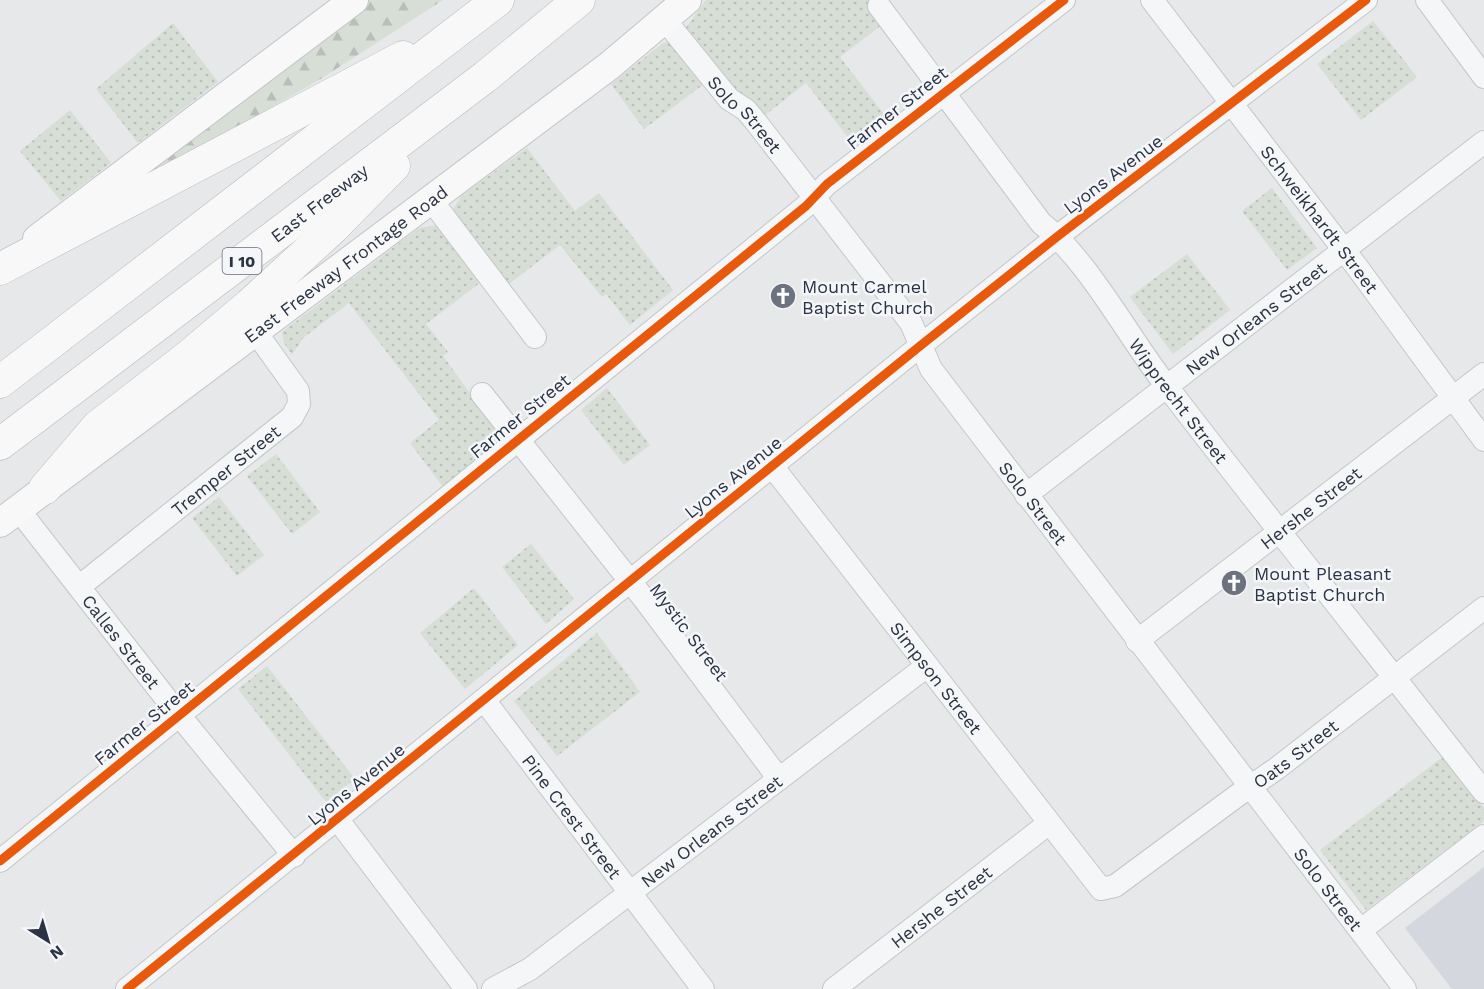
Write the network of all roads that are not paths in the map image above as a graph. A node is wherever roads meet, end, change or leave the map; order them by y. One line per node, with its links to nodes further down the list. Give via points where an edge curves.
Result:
1 (354, 0): 21 (main road)
2 (498, 0): 11 (highway)
3 (579, 0): 12 (highway, East Freeway / I 10)
4 (687, 0): 10 (main road, East Freeway Frontage Road)
5 (1064, 0): 14 (street, Farmer Street)
6 (1152, 0): 15 (street, Schweikhardt Street)
7 (1366, 0): 15 (street, Lyons Avenue)
8 (1427, 0): 13 (street)
9 (879, 6): 14 (street, Wipprecht Street)
10 (665, 20): 17 (street, Solo Street, via 729,99 746,110); 18 (main road, East Freeway Frontage Road)
11 (463, 28): 21 (highway, via 358,78); 26 (highway)
12 (485, 77): 32 (highway, East Freeway / I 10); 34 (highway, via 249,305 98,426)
13 (1484, 77)
14 (945, 92): 17 (street, Farmer Street); 19 (street, Wipprecht Street, via 1041,223)
15 (1230, 105): 19 (street, Lyons Avenue); 20 (street, Schweikhardt Street)
16 (1484, 142): 20 (street, New Orleans Street)
17 (814, 197): 24 (street, Solo Street, via 911,323); 30 (street, Farmer Street)
18 (432, 201): 22 (main road, East Freeway Frontage Road); 23 (street)
19 (1058, 236): 24 (street, Lyons Avenue); 27 (street, Wipprecht Street)
20 (1343, 250): 27 (street, New Orleans Street); 29 (street, Schweikhardt Street)
21 (0, 268)
22 (255, 331): 34 (main road, East Freeway Frontage Road); 39 (street, Tremper Street, via 298,391 299,404 292,417)
23 (535, 337)
24 (920, 346): 33 (street, Lyons Avenue); 35 (street, Solo Street, via 931,369)
25 (1484, 374): 29 (street, Hershe Street)
26 (0, 382)
27 (1167, 387): 35 (street, New Orleans Street); 37 (street, Wipprecht Street)
28 (482, 394): 30 (street, Mystic Street)
29 (1452, 399): 31 (street, Schweikhardt Street); 37 (street, Hershe Street)
30 (518, 439): 38 (street, Mystic Street); 45 (street, Farmer Street)
31 (1484, 440)
32 (0, 444)
33 (772, 466): 38 (street, Lyons Avenue); 42 (street, Simpson Street)
34 (45, 488): 36 (main road, East Freeway Frontage Road)
35 (1026, 495): 41 (street, Solo Street)
36 (9, 516): 39 (street, Calles Street)
37 (1281, 532): 41 (street, Hershe Street); 43 (street, Wipprecht Street)
38 (630, 582): 44 (street, Lyons Avenue); 46 (street, Mystic Street)
39 (80, 586): 45 (street, Calles Street)
40 (1484, 608): 43 (street, Oats Street)
41 (1137, 641): 47 (street, Solo Street)
42 (927, 666): 46 (street, New Orleans Street); 50 (street, Simpson Street)
43 (1395, 676): 47 (street, Oats Street); 48 (street, Wipprecht Street)
44 (484, 700): 49 (street, Lyons Avenue); 55 (street, Pine Crest Street)
45 (179, 715): 52 (street, Calles Street); 53 (street, Farmer Street)
46 (778, 779): 55 (street, New Orleans Street)
47 (1251, 788): 54 (street, Oats Street, via 1115,886); 56 (street, Solo Street)
48 (1484, 792)
49 (338, 820): 52 (street, Lyons Avenue); 58 (street)
50 (1048, 824): 54 (street, Simpson Street); 61 (street, Hershe Street)
51 (1484, 836): 56 (street)
52 (294, 856): 57 (street, Lyons Avenue)
53 (0, 861)
54 (1101, 889)
55 (630, 892): 59 (street, New Orleans Street, via 530,969); 60 (street, Pine Crest Street)
56 (1361, 930): 62 (street, Solo Street)
57 (127, 989)
58 (466, 989)
59 (494, 989)
60 (703, 989)
61 (834, 989)
62 (1406, 989)

